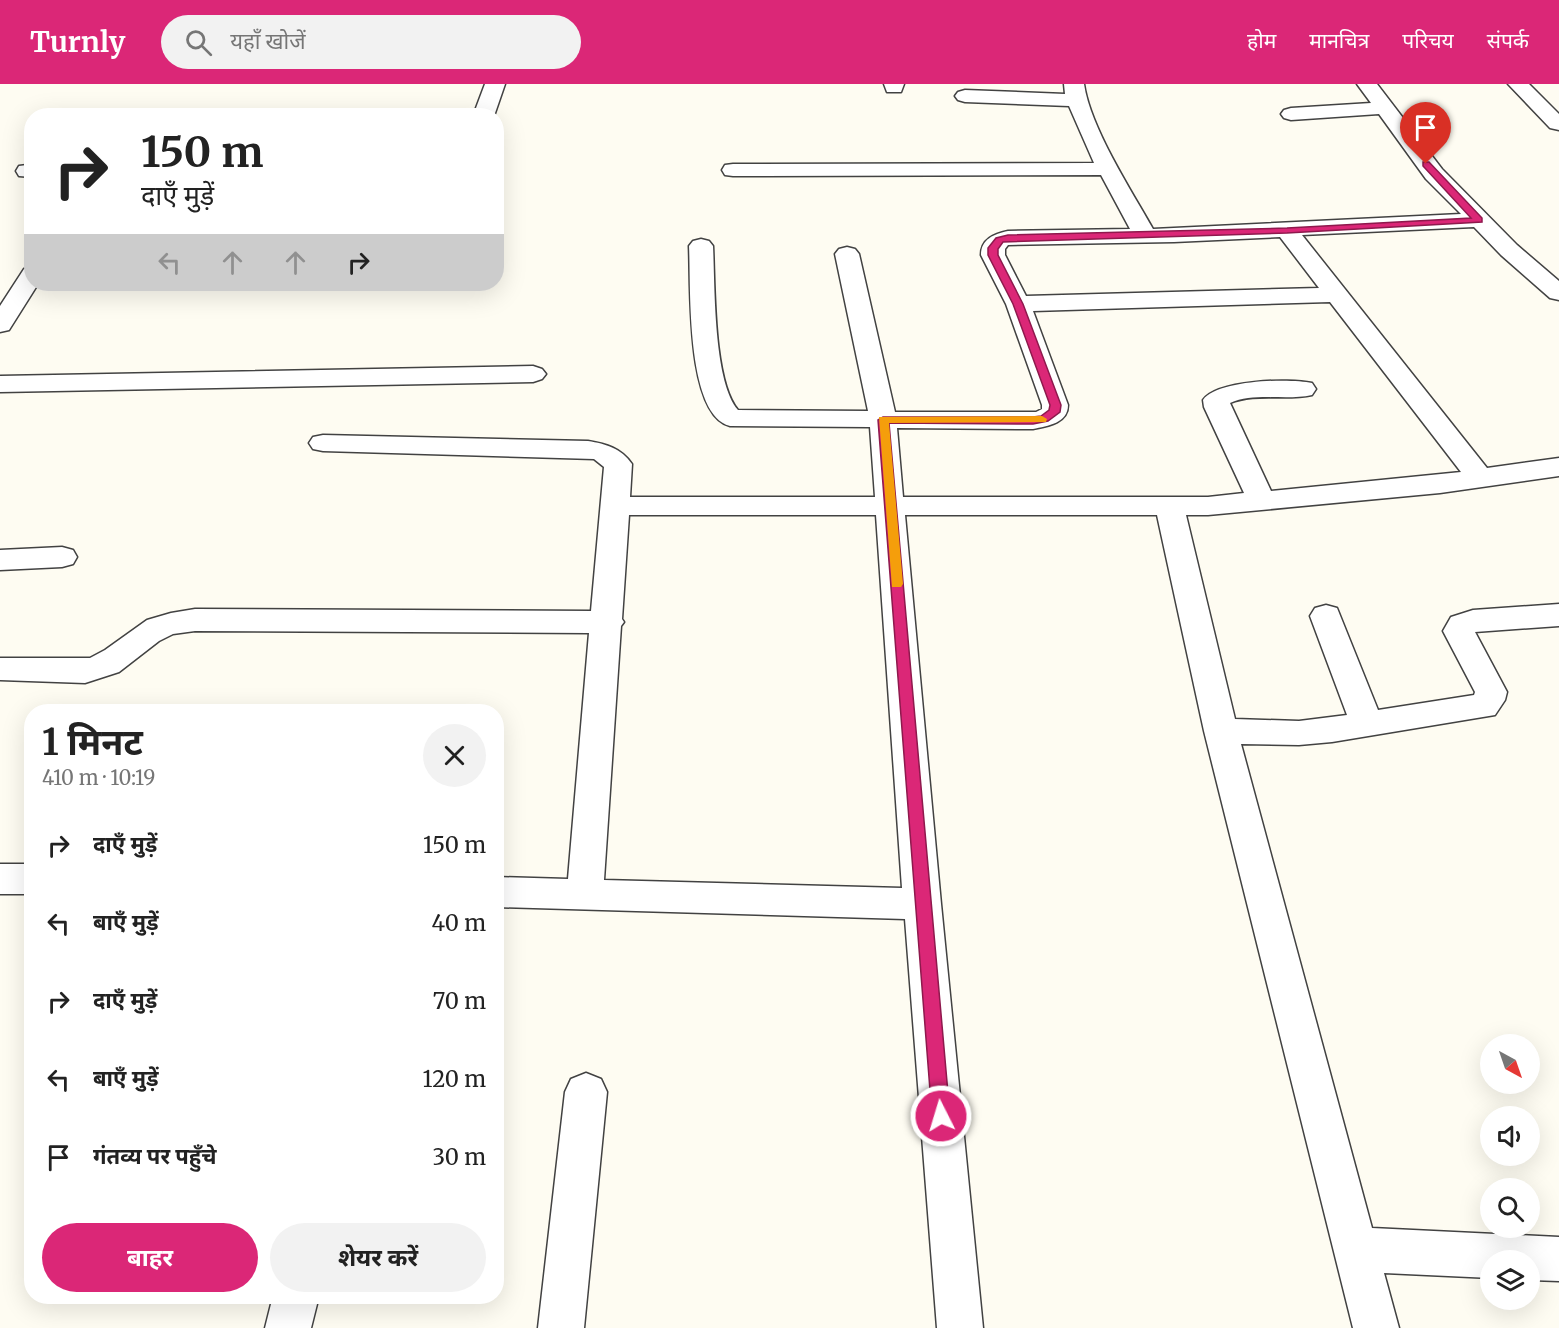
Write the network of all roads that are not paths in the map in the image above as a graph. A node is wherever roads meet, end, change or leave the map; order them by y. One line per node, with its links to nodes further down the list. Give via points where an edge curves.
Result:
1 (495, 84): 6 (street)
2 (1366, 84): 7 (street)
3 (1518, 84): 9 (street)
4 (1075, 92): 5 (street); 10 (street)
5 (965, 96)
6 (489, 108)
7 (1384, 108): 8 (street); 12 (street, via 1434,174)
8 (1291, 114)
9 (1557, 124)
10 (1108, 169): 11 (street); 14 (street)
11 (733, 170)
12 (1478, 220): 13 (street); 18 (street)
13 (1287, 231): 14 (street); 19 (street)
14 (1145, 235): 20 (street, via 1000,240 993,255)
15 (701, 246): 25 (street, via 709,372 726,415 736,419)
16 (847, 254): 25 (street)
17 (24, 286): 21 (street)
18 (1559, 293)
19 (1336, 295): 20 (street); 28 (street)
20 (1018, 304): 25 (street, via 1055,412 1033,421)
21 (0, 325)
22 (533, 374): 23 (street)
23 (0, 384)
24 (1303, 389): 29 (street, via 1235,393 1216,400)
25 (883, 420): 32 (street)
26 (323, 443): 30 (street, via 603,452 618,464)
27 (1559, 467): 28 (street)
28 (1480, 478): 29 (street)
29 (1262, 501): 31 (street)
30 (615, 506): 32 (street); 37 (street)
31 (1169, 506): 32 (street); 40 (street)
32 (890, 507): 45 (street)
33 (62, 557): 34 (street)
34 (0, 560)
35 (1559, 615): 39 (street, via 1462,625 1459,631 1491,692 1483,706)
36 (1326, 616): 39 (street)
37 (608, 622): 38 (street, via 195,620 159,627 114,662 98,669); 44 (street)
38 (0, 669)
39 (1367, 725): 40 (street, via 1299,733)
40 (1221, 732): 47 (street)
41 (0, 879): 42 (street)
42 (24, 879)
43 (504, 892): 44 (street)
44 (585, 894): 45 (street)
45 (922, 904): 52 (street)
46 (586, 1092): 51 (street)
47 (1355, 1250): 48 (street); 53 (street)
48 (1559, 1258)
49 (294, 1304): 50 (street)
50 (288, 1328)
51 (561, 1328)
52 (960, 1328)
53 (1376, 1328)

